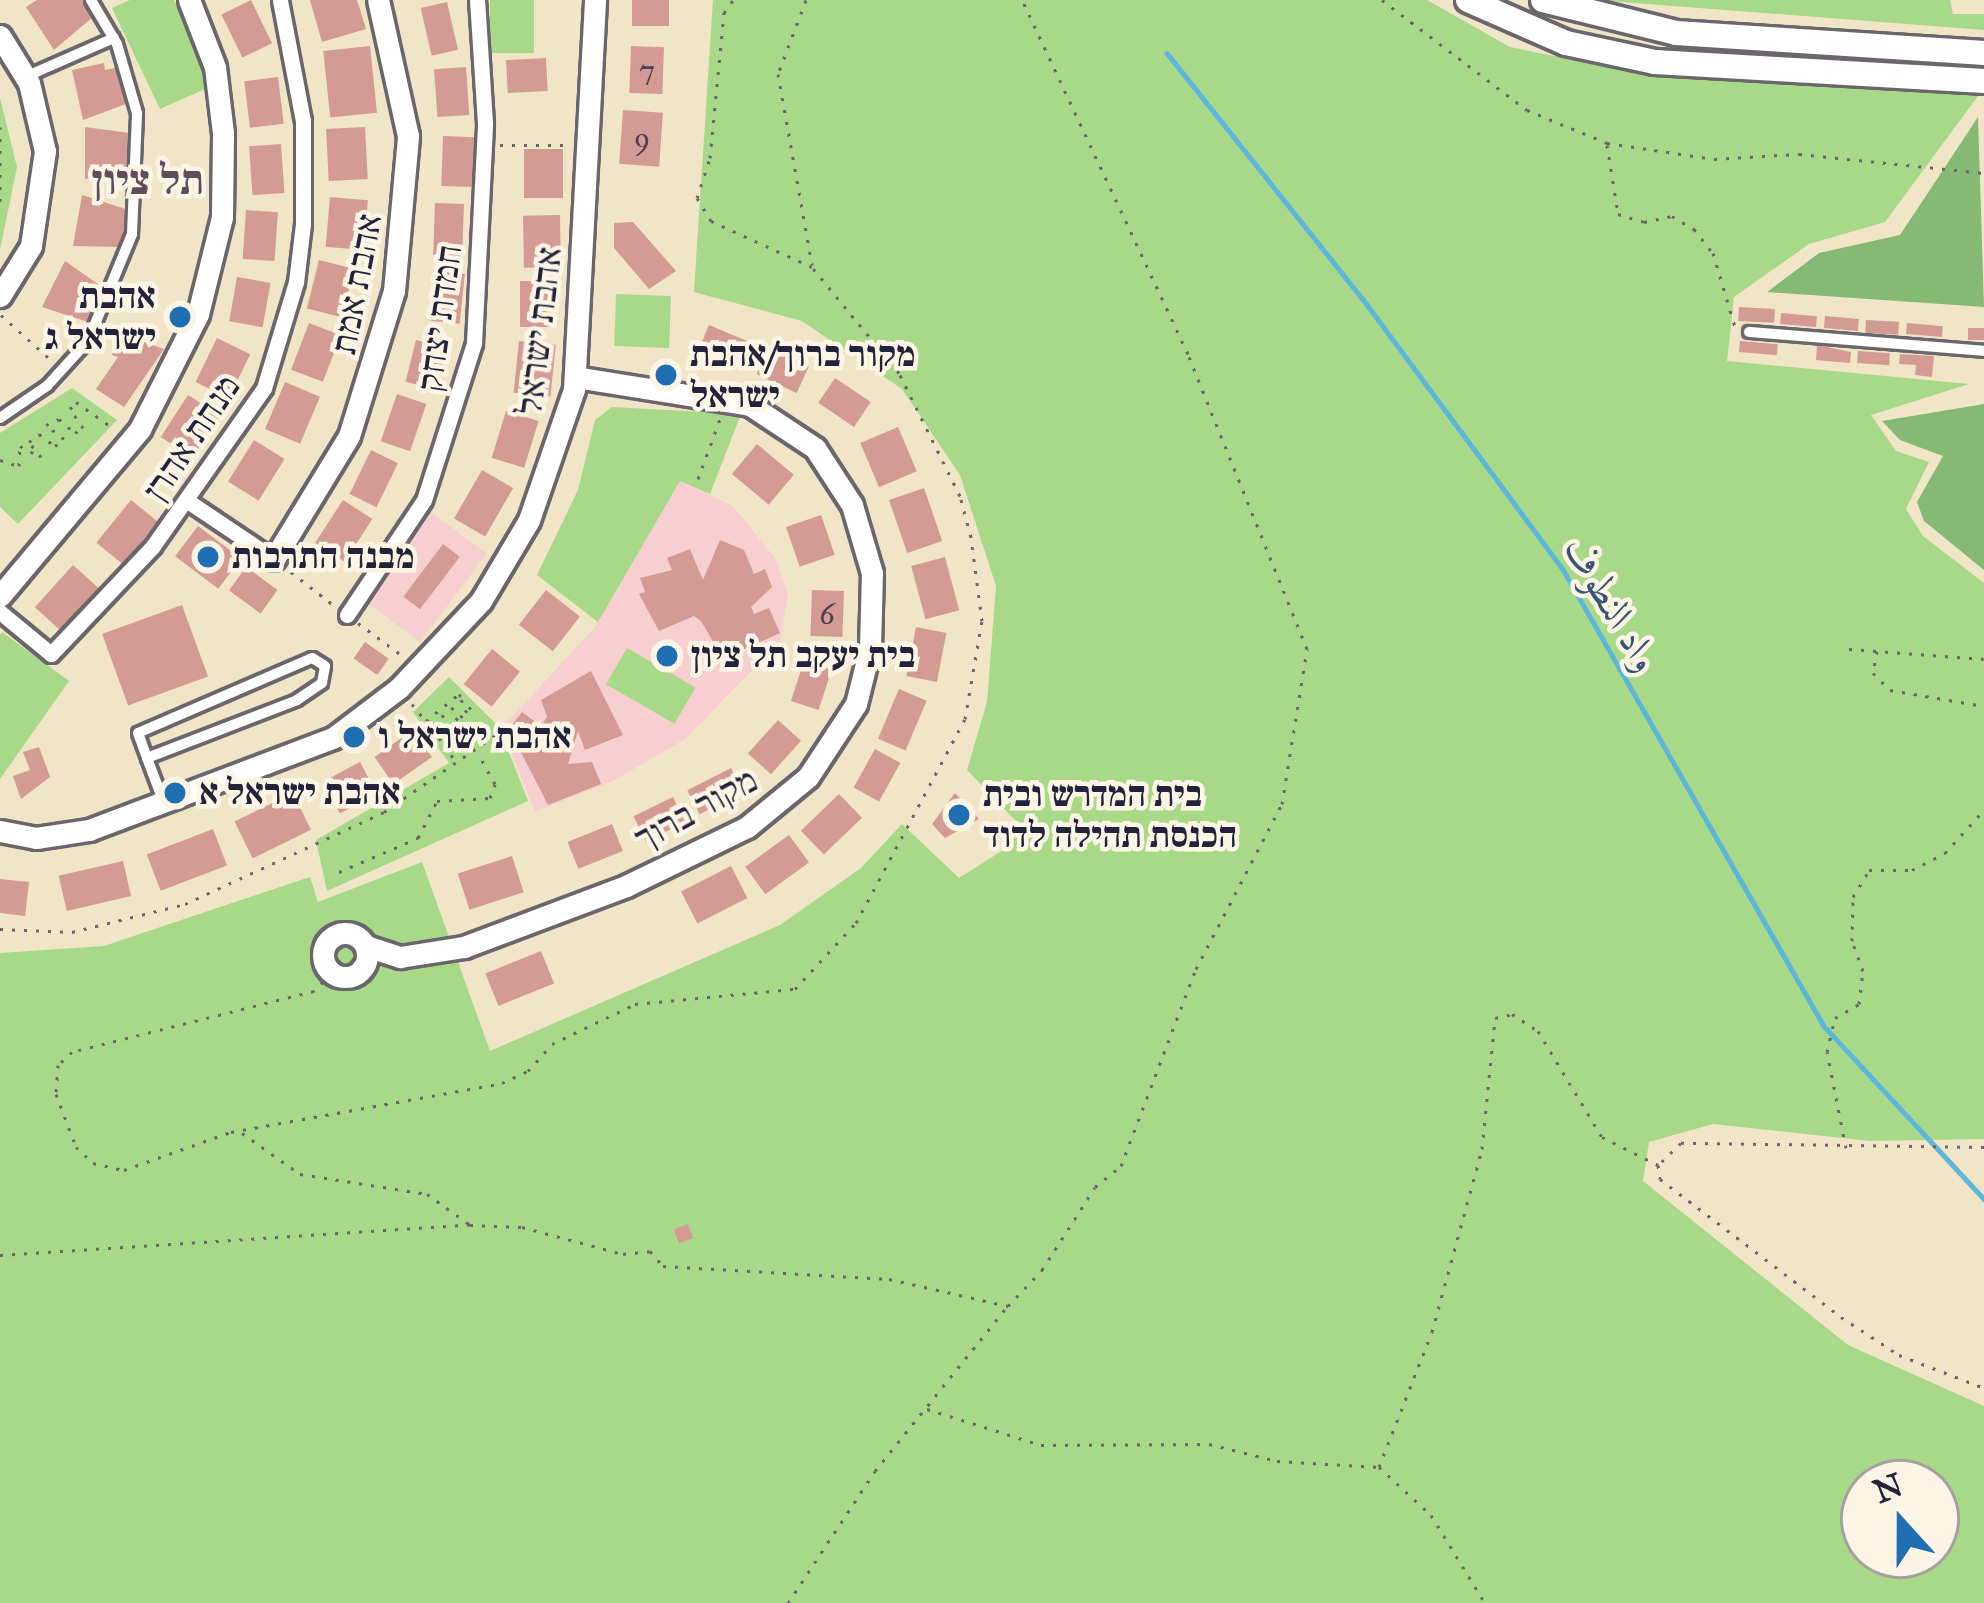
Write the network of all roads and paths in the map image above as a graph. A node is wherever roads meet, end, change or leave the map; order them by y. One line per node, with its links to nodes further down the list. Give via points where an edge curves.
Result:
1 (91, 0): 14 (lane)
2 (189, 0): 33 (street, via 221,100 222,217 191,335)
3 (280, 0): 36 (street, מנחת אהרן, via 303,121 296,282 263,388)
4 (378, 0): 37 (street, אהבת אמת, via 408,136 394,291 349,436)
5 (477, 0): 20 (street, חמדת יצחק)
6 (595, 0): 21 (street, אהבת ישראל)
7 (734, 0): 24 (path, via 724,13 710,158 697,198 711,221)
8 (806, 0): 24 (path, via 778,74)
9 (1022, 0): 64 (path, via 1188,354 1306,649 1282,804 1196,969 1121,1166 1096,1187 1071,1232)
10 (1382, 0): 19 (path, via 1527,110)
11 (1468, 0): 17 (street, via 1565,43 1655,62)
12 (1543, 0): 15 (street, via 1676,33)
13 (0, 36): 16 (street)
14 (114, 38): 16 (lane); 29 (lane, via 137,112 132,234 104,313)
15 (1984, 53)
16 (25, 77): 25 (street, via 46,151 41,208 31,246)
17 (1984, 80)
18 (0, 127): 23 (path)
19 (1607, 143): 22 (path, via 1714,159 1819,155); 27 (path, via 1618,214 1644,223 1672,216 1694,229 1713,253 1735,326)
20 (485, 145): 21 (path); 40 (street, חמדת יצחק, via 474,343 458,407 424,500)
21 (588, 145): 30 (street, אהבת ישראל)
22 (1984, 173)
23 (0, 209)
24 (812, 267): 58 (path, via 899,373 934,441 966,517 982,621 965,719 856,922 795,989 635,1004 551,1044 528,1071 502,1083)
25 (0, 296)
26 (0, 314): 29 (path)
27 (1749, 332): 28 (lane)
28 (1984, 351)
29 (64, 371): 32 (lane)
30 (575, 377): 31 (street, מקור ברוך); 44 (street, אהבת ישראל, via 548,475 509,558)
31 (728, 399): 35 (path); 56 (street, מקור ברוך, via 775,417 815,448 836,473 866,540 870,648 839,739 808,777 747,827 529,925 400,957)
32 (0, 418)
33 (130, 440): 34 (path, via 76,402 70,409 83,428 75,433 58,419 46,425 64,439 55,446 39,434 29,442 41,457 20,446 19,466); 38 (street)
34 (0, 460)
35 (698, 479)
36 (188, 502): 37 (street); 39 (street, מנחת אהרן, via 51,654)
37 (274, 559): 40 (path)
38 (0, 596)
39 (0, 612)
40 (346, 615): 44 (path)
41 (1849, 649): 42 (path)
42 (1877, 651): 43 (path); 46 (path, via 1873,673 1890,690)
43 (1984, 658)
44 (419, 668): 45 (street, אהבת ישראל)
45 (399, 688): 50 (path, via 426,721 459,694 463,700 430,726 436,735 471,707 440,738 449,749 488,725 451,754); 51 (street, אהבת ישראל, via 333,738)
46 (1984, 706)
47 (497, 734): 48 (path)
48 (478, 749): 50 (path); 54 (path, via 495,784 490,798 437,801 418,838)
49 (147, 758): 49 (lane, via 297,700 322,683 325,666 312,658 138,733); 51 (lane)
50 (458, 763): 55 (path, via 338,837 185,904 72,932)
51 (164, 803): 53 (street, אהבת ישראל, via 64,835)
52 (1984, 810): 60 (path, via 1946,854 1912,870 1868,870 1853,897 1859,1004 1835,1018 1827,1052)
53 (0, 831)
54 (339, 872)
55 (0, 929)
56 (365, 957): 57 (street, via 345,977); 57 (street, via 349,932 334,935 322,954)
57 (332, 973): 58 (path, via 314,991 128,1035 72,1052 58,1065 56,1094 76,1148 93,1162 124,1170)
58 (240, 1131): 62 (path, via 266,1158 300,1174 427,1194)
59 (1984, 1147): 60 (path)
60 (1846, 1148): 61 (path, via 1682,1143)
61 (1658, 1165): 65 (path, via 1660,1179 1841,1317 1899,1355); 67 (path, via 1602,1137 1538,1031 1512,1014 1495,1018 1486,1043 1492,1082 1482,1149 1432,1332)
62 (470, 1225): 63 (path); 64 (path, via 522,1227 622,1254 650,1251 663,1266 889,1279)
63 (0, 1255)
64 (1008, 1306): 66 (path)
65 (1984, 1388)
66 (926, 1409): 67 (path, via 1041,1445 1209,1444 1277,1460); 68 (path)
67 (1379, 1467): 69 (path, via 1431,1515)
68 (788, 1603)
69 (1485, 1603)

